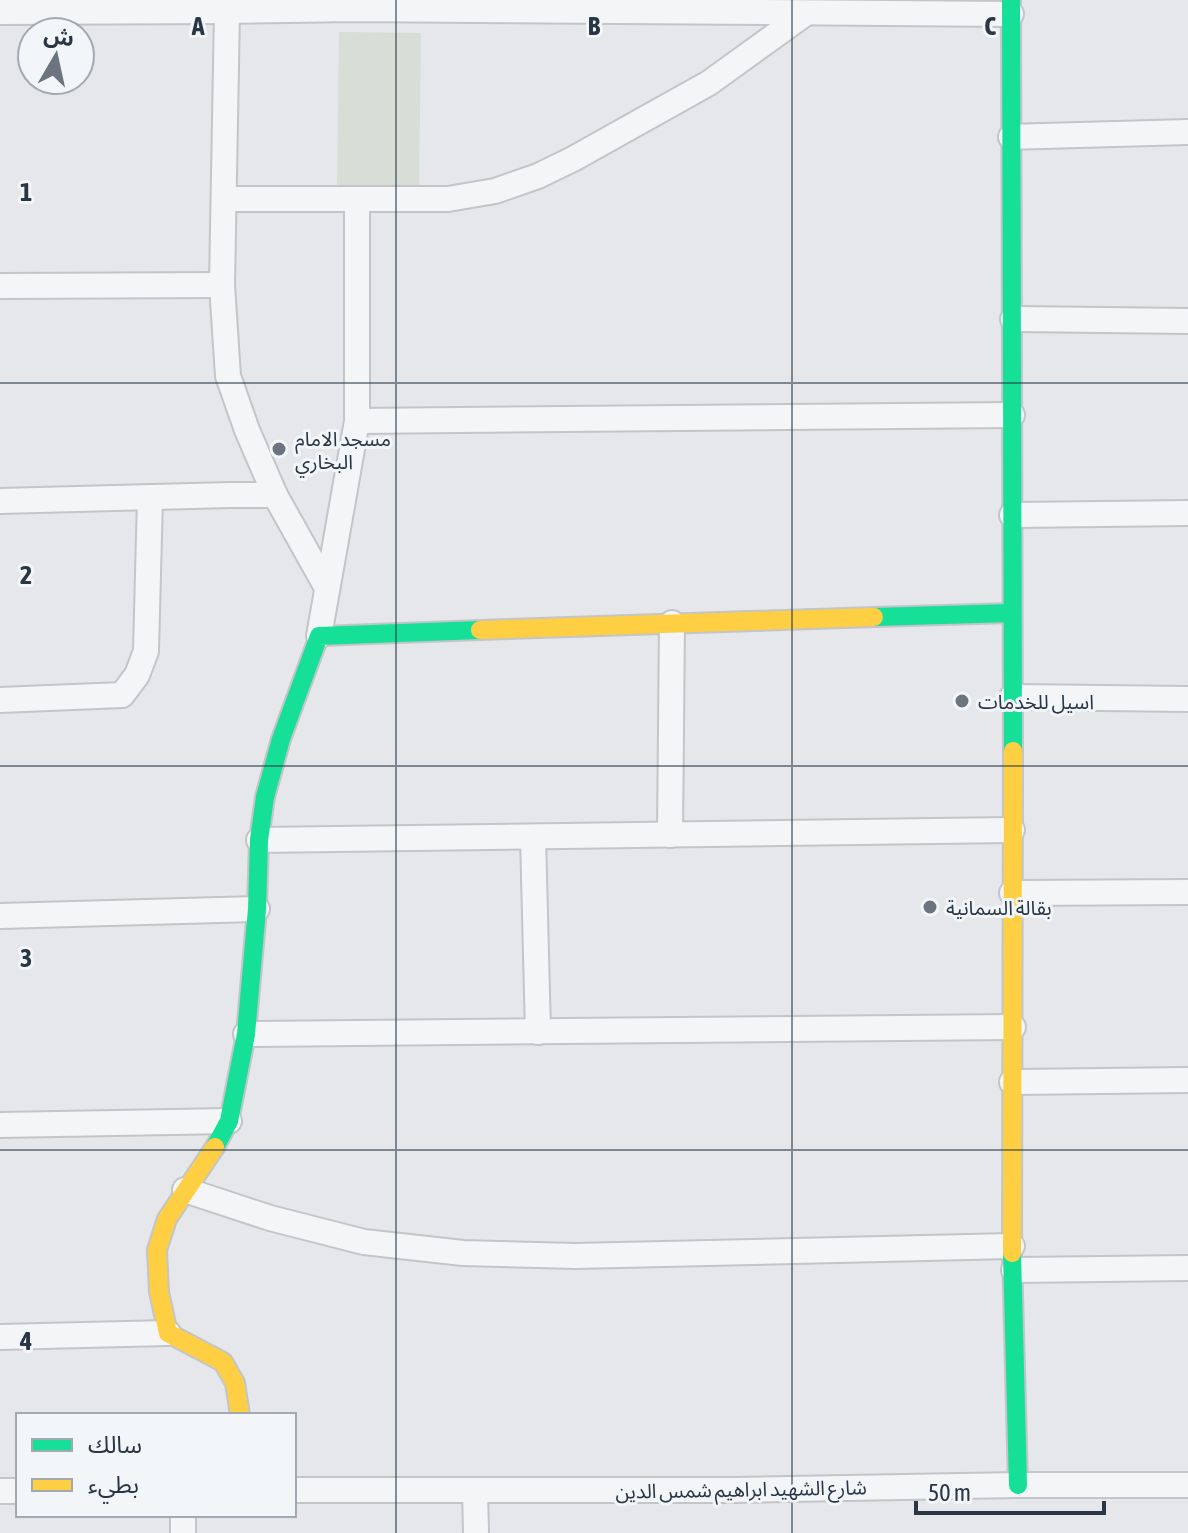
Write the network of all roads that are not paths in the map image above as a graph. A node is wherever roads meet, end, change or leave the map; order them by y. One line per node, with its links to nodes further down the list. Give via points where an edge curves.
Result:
1 (277, 5): 3 (street); 5 (street)
2 (158, 6): 5 (street); 6 (street)
3 (690, 6): 7 (street)
4 (1011, 7): 7 (street); 9 (street)
5 (227, 11): 10 (street)
6 (0, 12)
7 (806, 13): 11 (street, via 709,83 538,176 448,199)
8 (1188, 132): 9 (street)
9 (1011, 137): 14 (street)
10 (224, 199): 11 (street); 12 (street)
11 (357, 199): 17 (street)
12 (222, 285): 13 (street); 18 (street, via 228,376)
13 (0, 286)
14 (1013, 319): 15 (street); 16 (street)
15 (1188, 321)
16 (1012, 415): 17 (street); 22 (street)
17 (357, 421): 23 (street)
18 (275, 495): 19 (street); 23 (street)
19 (150, 497): 20 (street); 29 (street, via 146,651 137,675 122,695)
20 (0, 501)
21 (1188, 513): 22 (street)
22 (1012, 515): 24 (street)
23 (327, 588): 26 (street)
24 (1012, 613): 25 (street); 27 (street)
25 (672, 623): 26 (street); 31 (street)
26 (319, 636): 33 (street, via 281,739)
27 (1012, 697): 28 (street); 30 (street)
28 (1188, 699)
29 (0, 700)
30 (1012, 830): 31 (street); 35 (street)
31 (670, 835): 32 (street)
32 (533, 837): 33 (street); 39 (street)
33 (259, 840): 36 (street)
34 (1188, 892): 35 (street)
35 (1012, 893): 38 (street)
36 (257, 909): 37 (street); 40 (street)
37 (0, 916)
38 (1013, 1027): 39 (street); 42 (street)
39 (538, 1032): 40 (street)
40 (246, 1034): 43 (street)
41 (1188, 1080): 42 (street)
42 (1012, 1082): 46 (street)
43 (229, 1121): 44 (street); 45 (street)
44 (0, 1125)
45 (185, 1190): 46 (street, via 364,1242 463,1253); 48 (street, via 167,1219 157,1250)
46 (1013, 1258): 47 (street); 51 (street)
47 (1188, 1268)
48 (168, 1333): 49 (street); 50 (street, via 223,1362 235,1383)
49 (0, 1337)
50 (240, 1413)
51 (1018, 1485): 52 (street, شارع الشهيد ابراهيم شمس الدين); 54 (street, شارع الشهيد ابراهيم شمس الدين)
52 (1188, 1485)
53 (296, 1490): 54 (street, شارع الشهيد ابراهيم شمس الدين)
54 (475, 1490): 55 (street)
55 (476, 1533)

